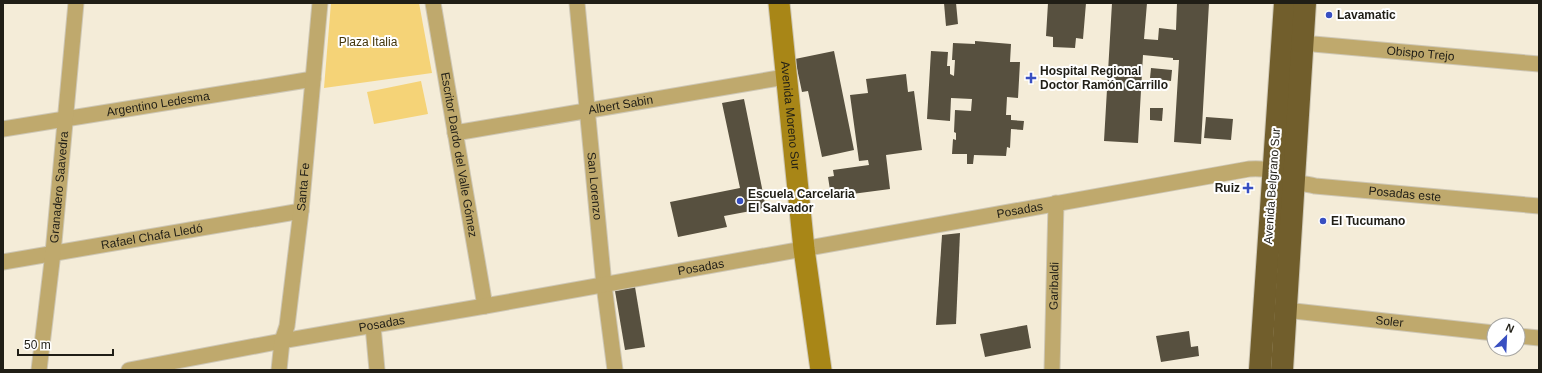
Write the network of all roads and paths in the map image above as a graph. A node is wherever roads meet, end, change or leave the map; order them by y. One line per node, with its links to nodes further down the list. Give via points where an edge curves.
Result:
1 (76, 3): 13 (street, Granadero Saavedra)
2 (320, 3): 11 (street, Santa Fe)
3 (433, 3): 15 (street, Escritor Dardo del Valle Gómez)
4 (577, 3): 12 (street, San Lorenzo)
5 (779, 3): 10 (street, Avenida Moreno Sur)
6 (1285, 3): 16 (highway, Avenida Belgrano Sur)
7 (1305, 3): 8 (highway, Avenida Belgrano Sur)
8 (1302, 43): 9 (street, Obispo Trejo); 17 (highway, Avenida Belgrano Sur)
9 (1539, 64)
10 (785, 77): 12 (street, Albert Sabin); 21 (street, Avenida Moreno Sur)
11 (314, 79): 13 (street, Argentino Ledesma); 20 (street, Santa Fe)
12 (587, 110): 15 (street, Albert Sabin); 24 (street, San Lorenzo)
13 (65, 118): 14 (street, Argentino Ledesma); 22 (street, Granadero Saavedra)
14 (3, 129)
15 (456, 133): 25 (street, Escritor Dardo del Valle Gómez)
16 (1273, 171): 17 (street, Posadas este); 18 (street, Posadas, via 1249,169); 39 (highway, Avenida Belgrano Sur)
17 (1293, 181): 19 (street, Posadas este, via 1315,186); 26 (highway, Avenida Belgrano Sur)
18 (1056, 203): 21 (street, Posadas); 38 (street, Garibaldi)
19 (1539, 206)
20 (301, 211): 22 (street, Rafael Chafa Lledó); 31 (street, Santa Fe, via 287,326)
21 (804, 249): 24 (street, Posadas); 37 (street, Avenida Moreno Sur)
22 (53, 253): 23 (street, Rafael Chafa Lledó); 32 (street, Granadero Saavedra)
23 (3, 262)
24 (604, 285): 25 (street, Posadas); 36 (street, San Lorenzo)
25 (486, 306): 27 (street, Posadas)
26 (1285, 310): 28 (street, Soler); 40 (highway, Avenida Belgrano Sur)
27 (373, 326): 31 (street, Posadas); 35 (street)
28 (1486, 332)
29 (1526, 337): 30 (street)
30 (1539, 338)
31 (282, 341): 33 (street, Posadas); 34 (street, Santa Fe)
32 (39, 370)
33 (129, 370)
34 (279, 370)
35 (377, 370)
36 (615, 370)
37 (821, 370)
38 (1052, 370)
39 (1260, 370)
40 (1282, 370)

